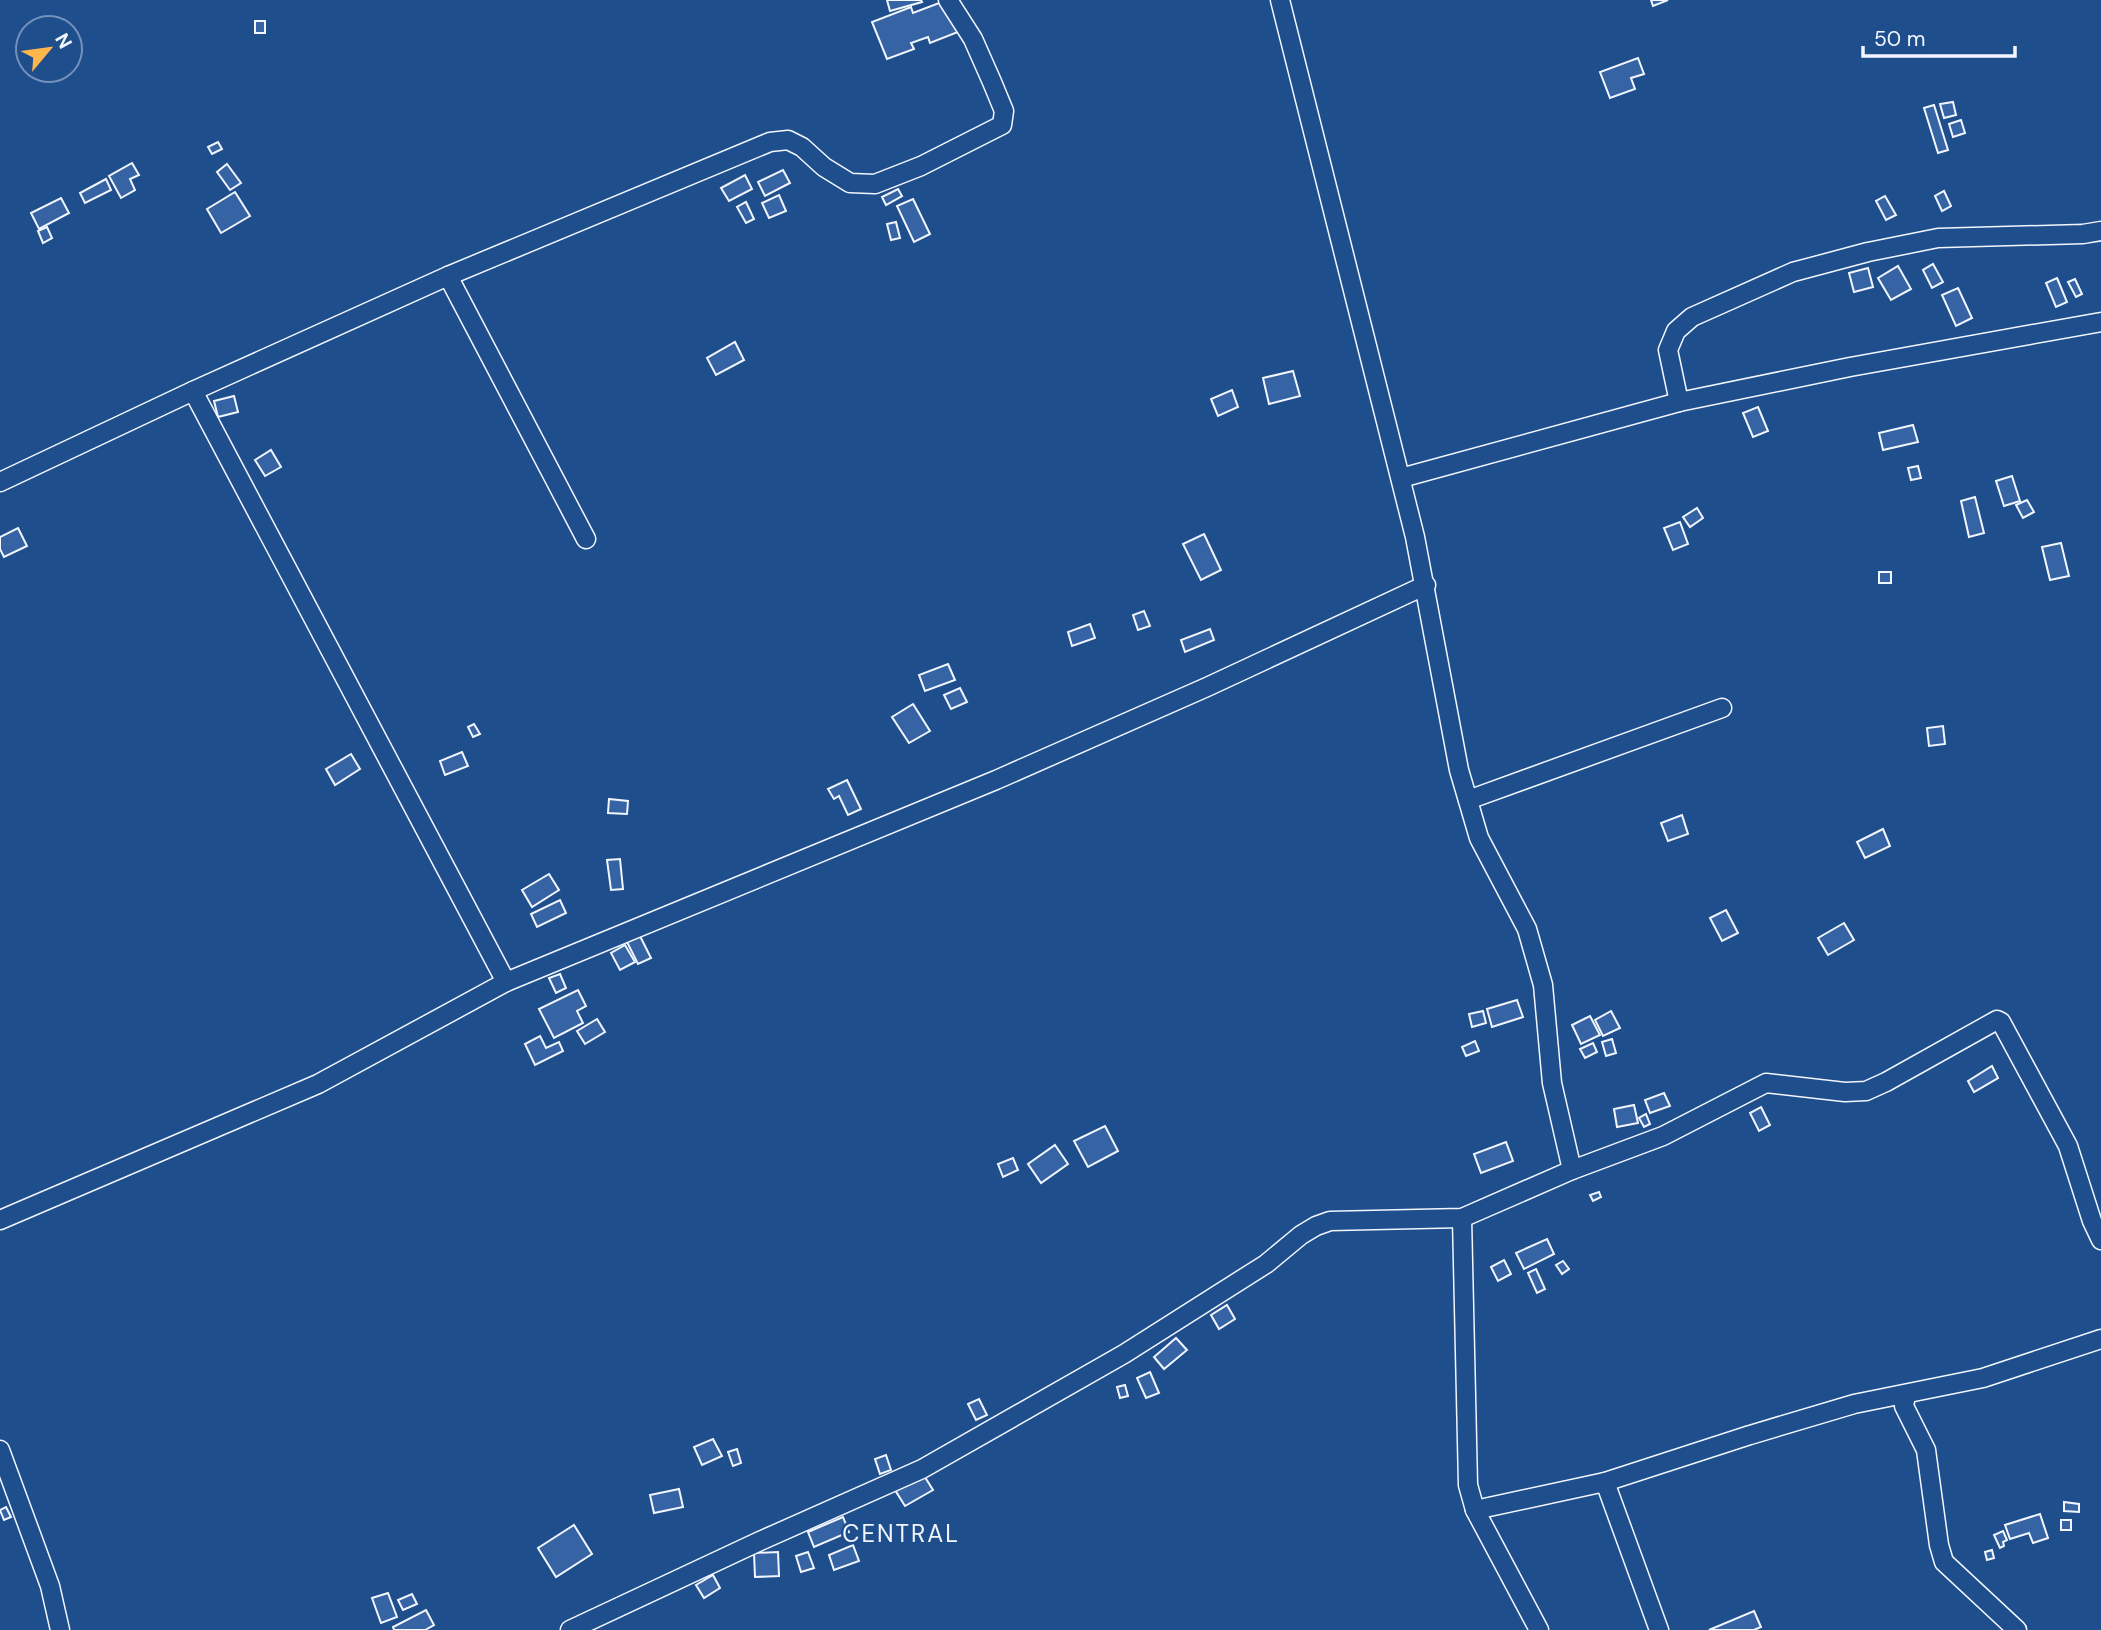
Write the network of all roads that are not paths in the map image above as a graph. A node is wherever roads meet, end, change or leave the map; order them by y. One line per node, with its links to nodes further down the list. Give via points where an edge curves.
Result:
1 (948, 0): 4 (street, via 973,39 992,82 1004,111 1002,125 875,184 850,183 802,147 788,140 771,142)
2 (1280, 0): 8 (street)
3 (2101, 231): 7 (street, via 1938,238 1793,272 1692,317 1676,331 1668,350)
4 (448, 276): 6 (street); 10 (street)
5 (2101, 322): 7 (street)
6 (193, 391): 9 (street); 14 (street)
7 (1679, 402): 8 (street)
8 (1401, 478): 11 (street)
9 (0, 482)
10 (586, 539)
11 (1426, 585): 13 (street); 14 (street, via 996,780)
12 (1722, 708): 13 (street)
13 (1468, 800): 15 (street, via 1479,838 1527,929 1543,985 1552,1083)
14 (506, 982): 17 (street, via 318,1084)
15 (1572, 1170): 16 (street); 18 (street, via 1663,1136 1766,1083 1866,1091 1999,1020 2068,1146)
16 (1462, 1218): 23 (street, via 1466,1462); 25 (street, via 1330,1221 1317,1226 1124,1354 922,1469)
17 (0, 1220)
18 (2101, 1240)
19 (2101, 1339): 20 (street, via 1983,1378)
20 (1906, 1395): 22 (street, via 1750,1434); 28 (street, via 1904,1406 1926,1450 1944,1562)
21 (0, 1450): 24 (street, via 50,1586)
22 (1605, 1482): 23 (street); 27 (street)
23 (1475, 1510): 26 (street)
24 (60, 1630)
25 (570, 1630)
26 (1538, 1630)
27 (1659, 1630)
28 (2017, 1630)

